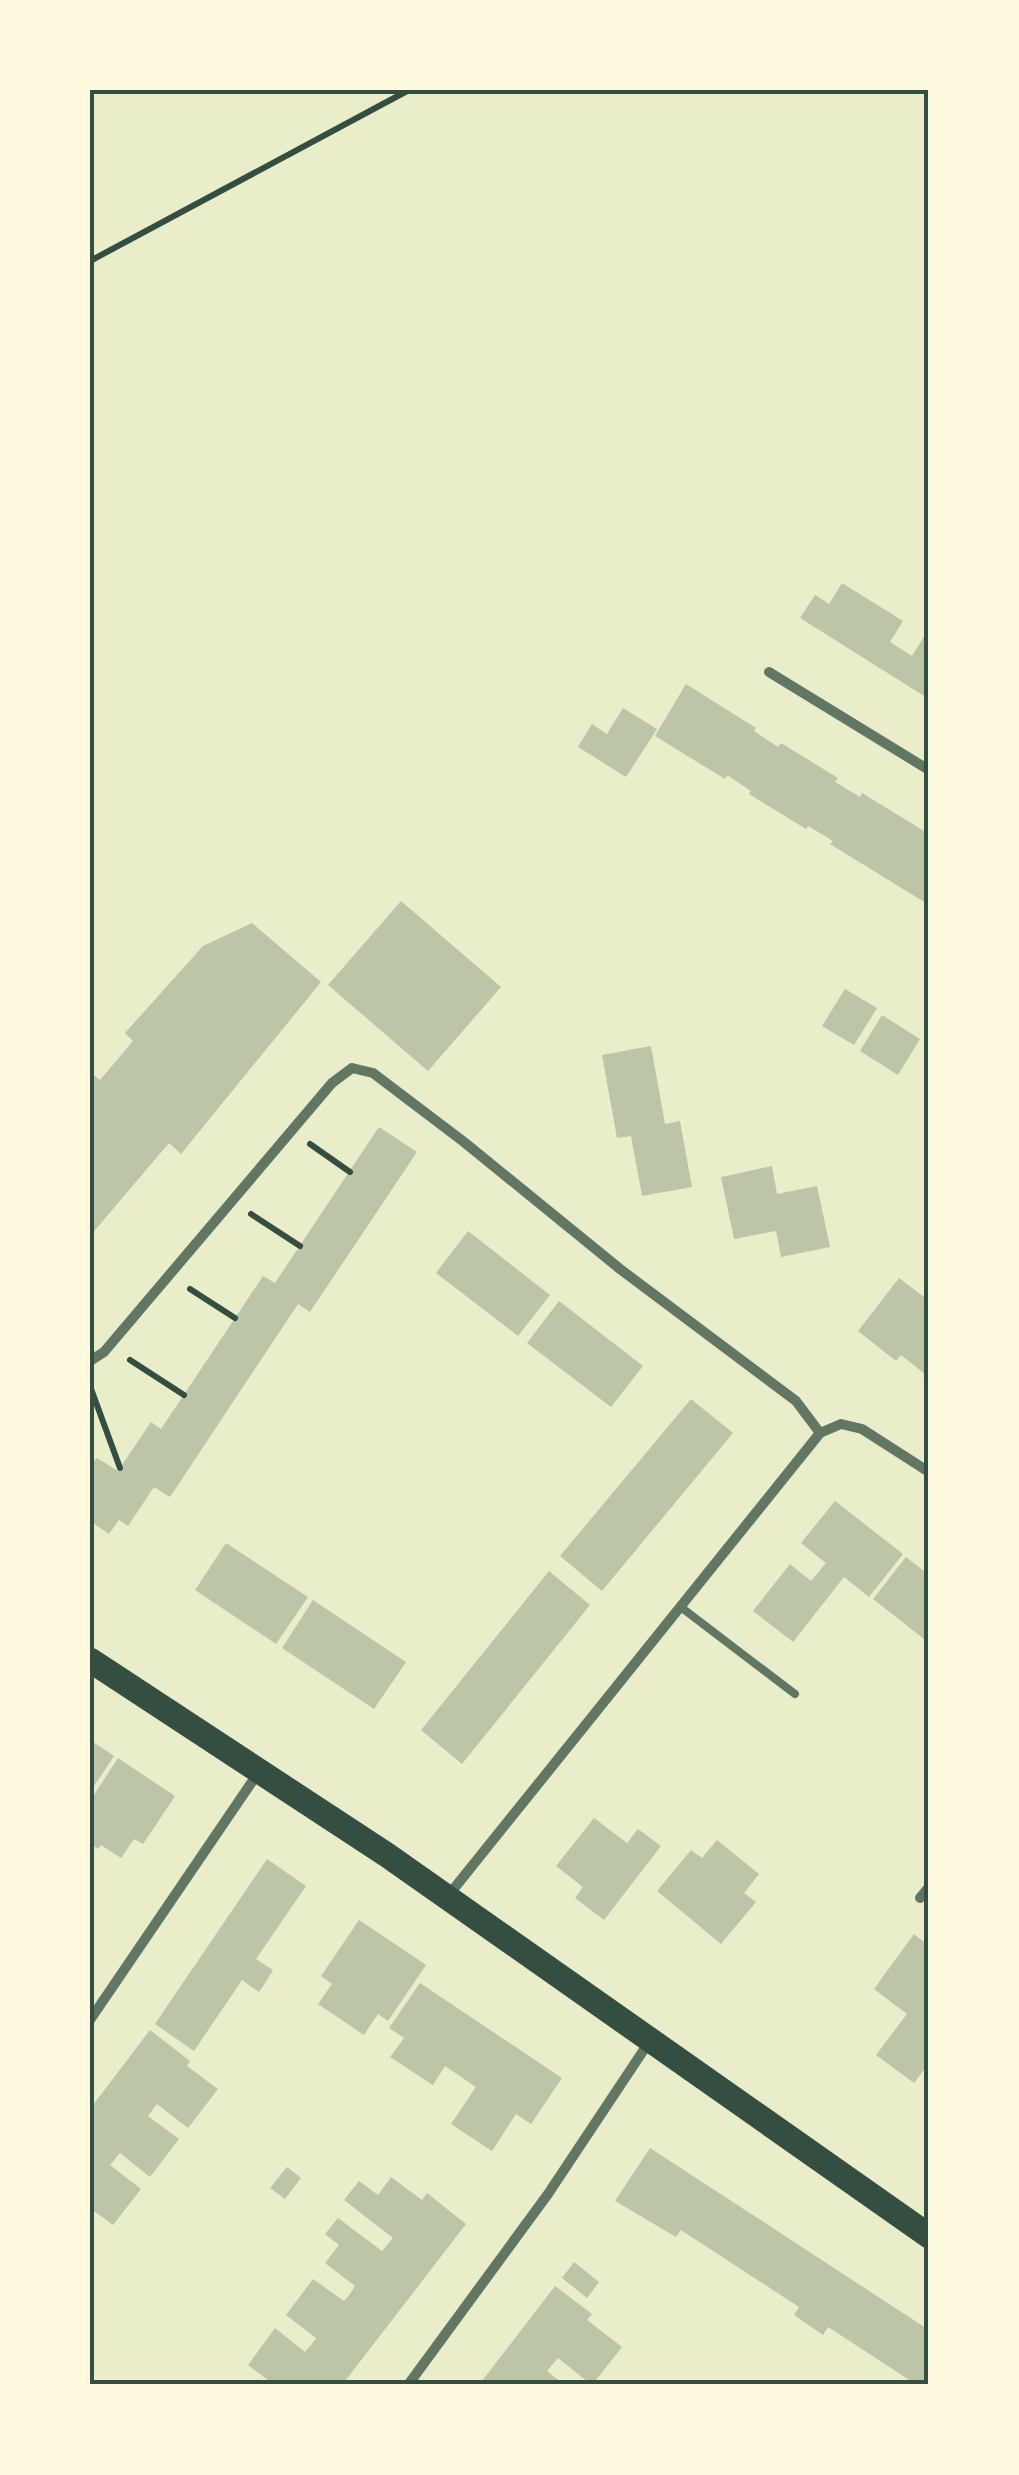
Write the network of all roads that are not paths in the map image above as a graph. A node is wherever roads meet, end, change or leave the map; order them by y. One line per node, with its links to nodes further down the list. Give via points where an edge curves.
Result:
1 (770, 672): 2 (street)
2 (929, 770)
3 (90, 1361): 4 (street, via 352,1068 372,1073 464,1142 796,1401)
4 (820, 1433): 5 (street, via 841,1424 862,1429); 6 (street)
5 (929, 1472)
6 (682, 1608): 8 (lane); 11 (street)
7 (90, 1660): 9 (main road)
8 (794, 1694)
9 (260, 1769): 11 (main road); 13 (street)
10 (929, 1886): 12 (street)
11 (446, 1898): 14 (main road)
12 (920, 1898)
13 (90, 2020)
14 (650, 2041): 15 (main road); 16 (street)
15 (929, 2236)
16 (408, 2385)

